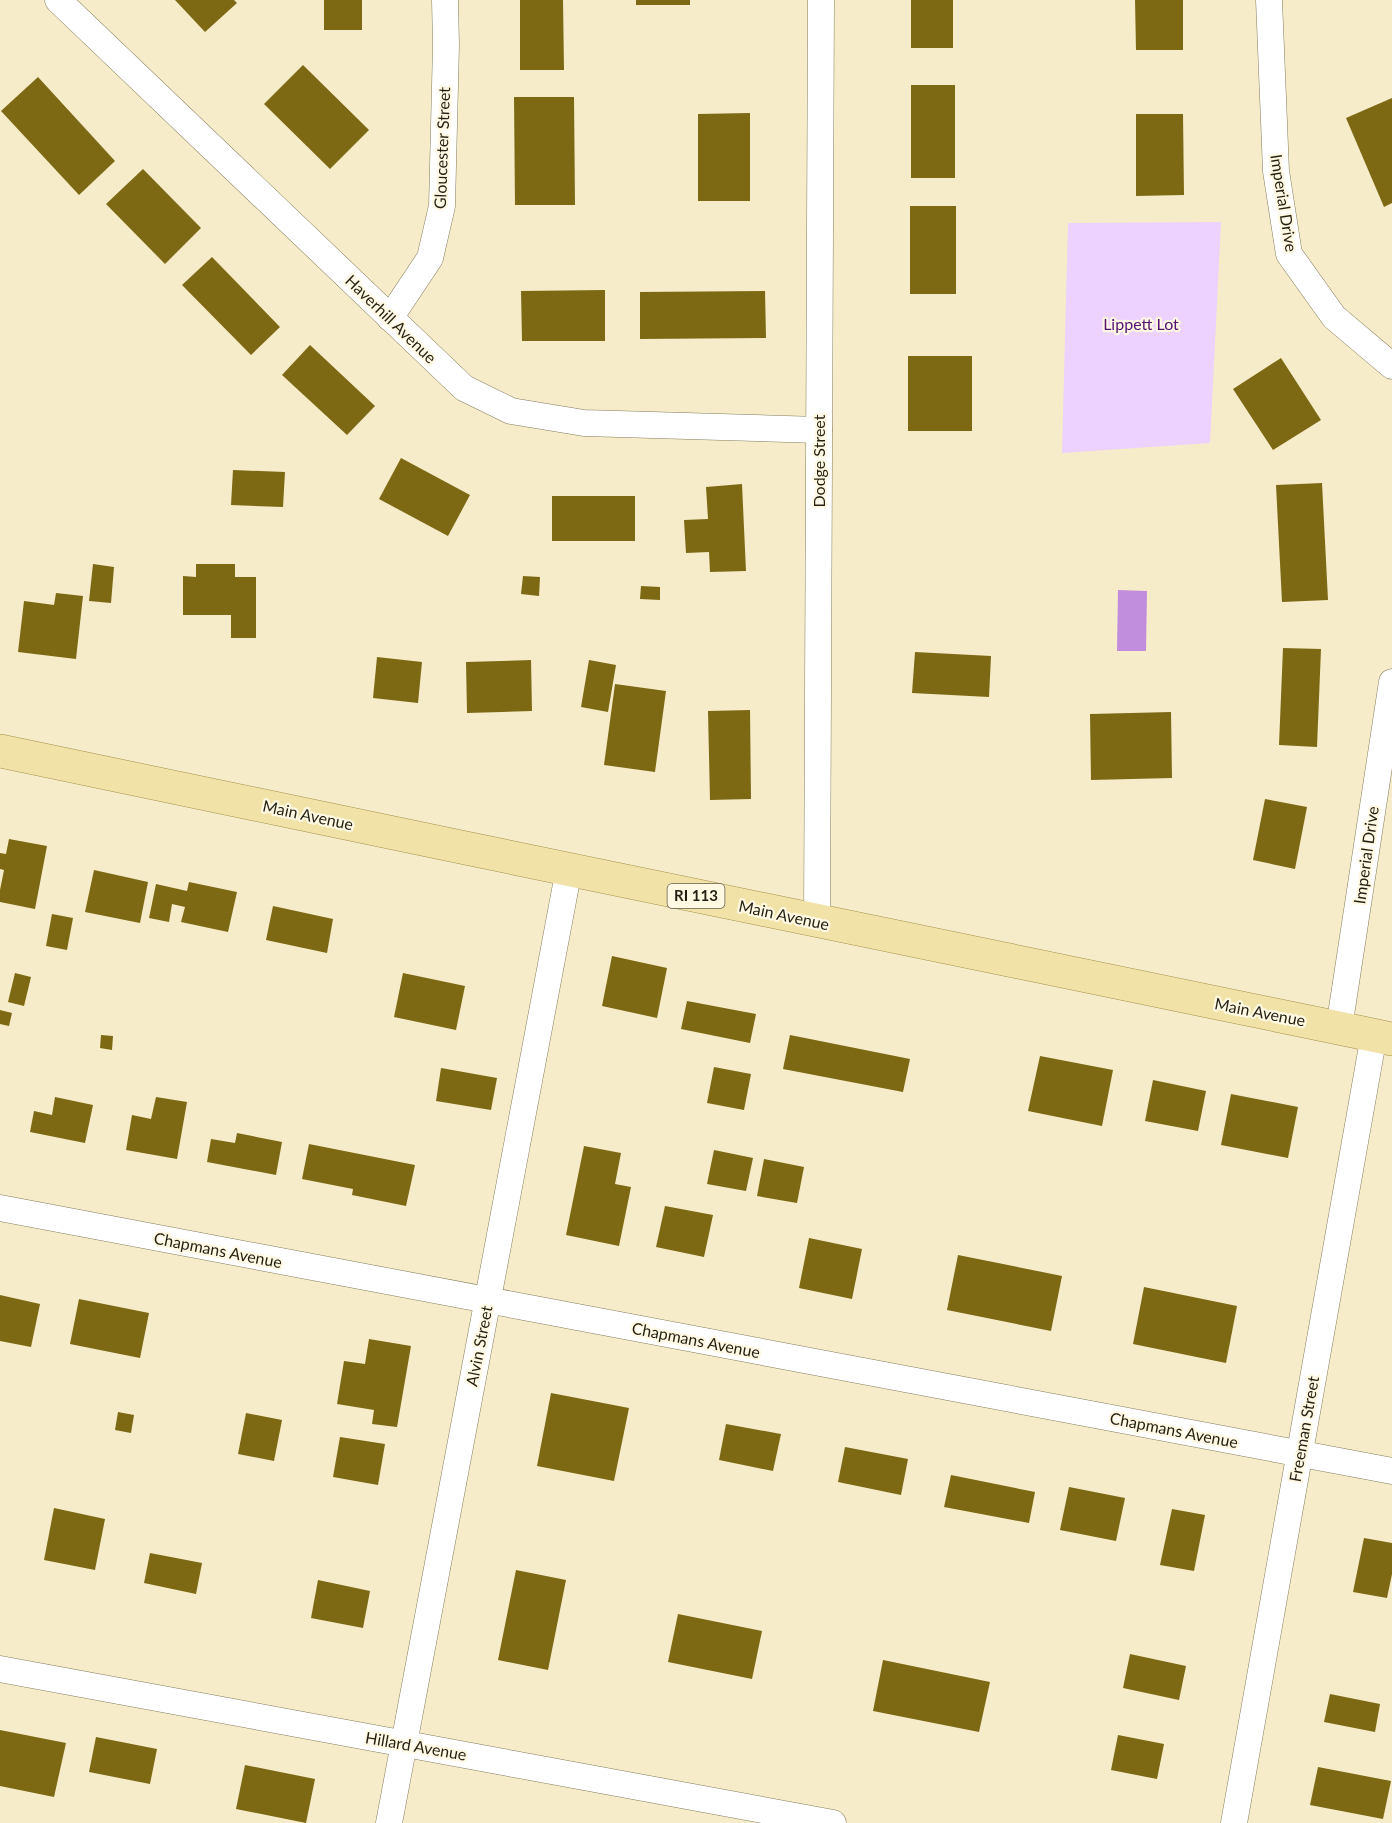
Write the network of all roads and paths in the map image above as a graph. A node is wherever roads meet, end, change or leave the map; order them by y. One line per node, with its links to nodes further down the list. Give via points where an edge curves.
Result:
1 (58, 0): 5 (street, Haverhill Avenue)
2 (445, 0): 5 (street, Gloucester Street, via 442,206 430,258)
3 (821, 0): 7 (street, Dodge Street)
4 (1269, 0): 6 (street, Imperial Drive, via 1276,171 1290,255 1334,318)
5 (390, 318): 7 (street, Haverhill Avenue, via 464,388 510,411 584,423)
6 (1392, 366)
7 (819, 430): 11 (street, Dodge Street)
8 (1392, 682): 12 (street, Imperial Drive)
9 (0, 751): 10 (main road, Main Avenue / RI 113)
10 (569, 869): 11 (main road, Main Avenue / RI 113); 15 (street, Alvin Street)
11 (817, 922): 12 (main road, Main Avenue / RI 113)
12 (1339, 1028): 13 (main road, Main Avenue / RI 113)
13 (1383, 1037): 16 (street, Freeman Street)
14 (0, 1208): 15 (street, Chapmans Avenue)
15 (488, 1300): 16 (street, Chapmans Avenue); 19 (street, Alvin Street)
16 (1300, 1454): 17 (street, Chapmans Avenue); 22 (street, Freeman Street)
17 (1392, 1471)
18 (0, 1669): 19 (street, Hillard Avenue)
19 (404, 1744): 20 (street, Alvin Street); 21 (street, Hillard Avenue)
20 (389, 1823)
21 (833, 1823)
22 (1234, 1823)

